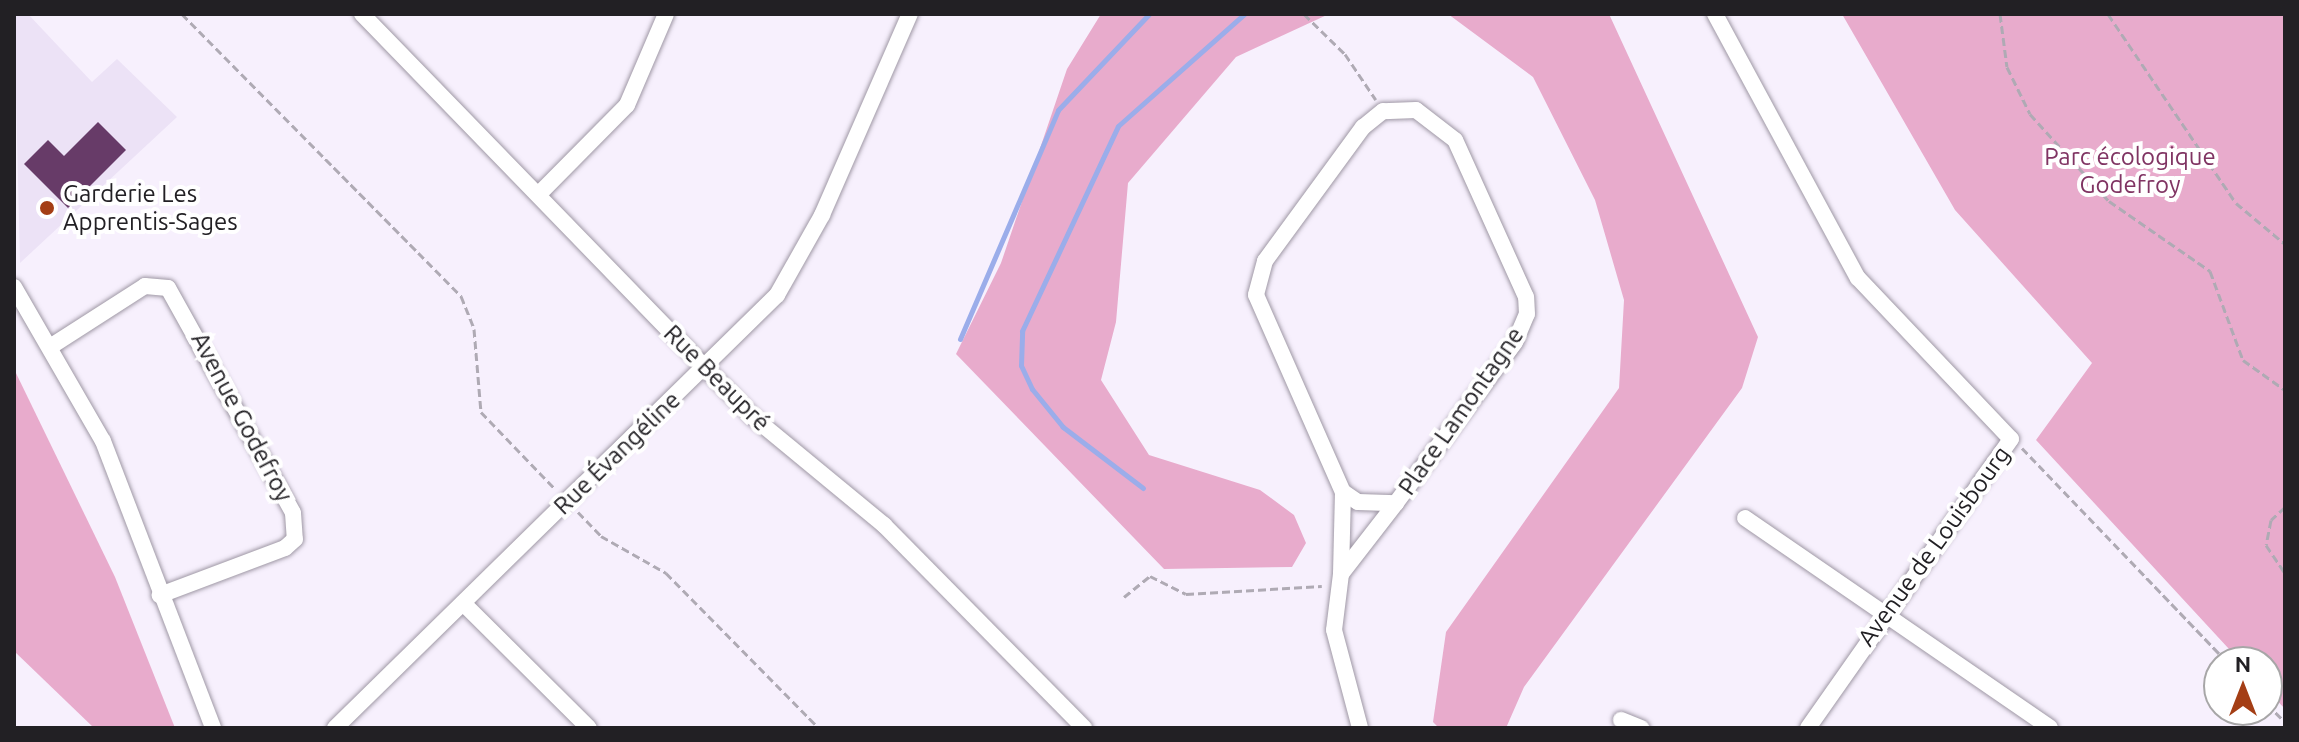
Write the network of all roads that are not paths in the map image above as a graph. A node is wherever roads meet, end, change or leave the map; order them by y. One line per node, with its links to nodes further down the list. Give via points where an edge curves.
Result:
1 (362, 14): 5 (street, Rue Beaupré)
2 (666, 14): 5 (street, via 627,105)
3 (910, 14): 8 (street, Rue Évangéline, via 792,274)
4 (1715, 14): 15 (street, Avenue de Louisbourg, via 1858,278 2011,439)
5 (539, 194): 8 (street, Rue Beaupré)
6 (14, 287): 7 (street)
7 (53, 345): 13 (street, via 109,455); 13 (street, Avenue Godefroy, via 145,286 168,288 293,513 295,539 285,548)
8 (705, 367): 14 (street, Rue Évangéline); 20 (street, Rue Beaupré, via 884,525)
9 (1343, 492): 10 (street, Place Lamontagne, via 1358,502); 10 (street, Place Lamontagne, via 1260,312 1258,278 1363,127 1383,111 1416,110 1455,140 1526,297 1527,314 1515,342); 12 (street)
10 (1396, 503): 12 (street, Place Lamontagne)
11 (1745, 518): 15 (street)
12 (1341, 574): 21 (street, via 1334,630)
13 (160, 595): 17 (street)
14 (463, 603): 18 (street, Rue Évangéline); 19 (street)
15 (1883, 615): 23 (street, Avenue de Louisbourg); 24 (street)
16 (1621, 720): 22 (street)
17 (213, 728)
18 (335, 728)
19 (589, 728)
20 (1084, 728)
21 (1360, 728)
22 (1641, 728)
23 (1808, 728)
24 (2050, 728)

